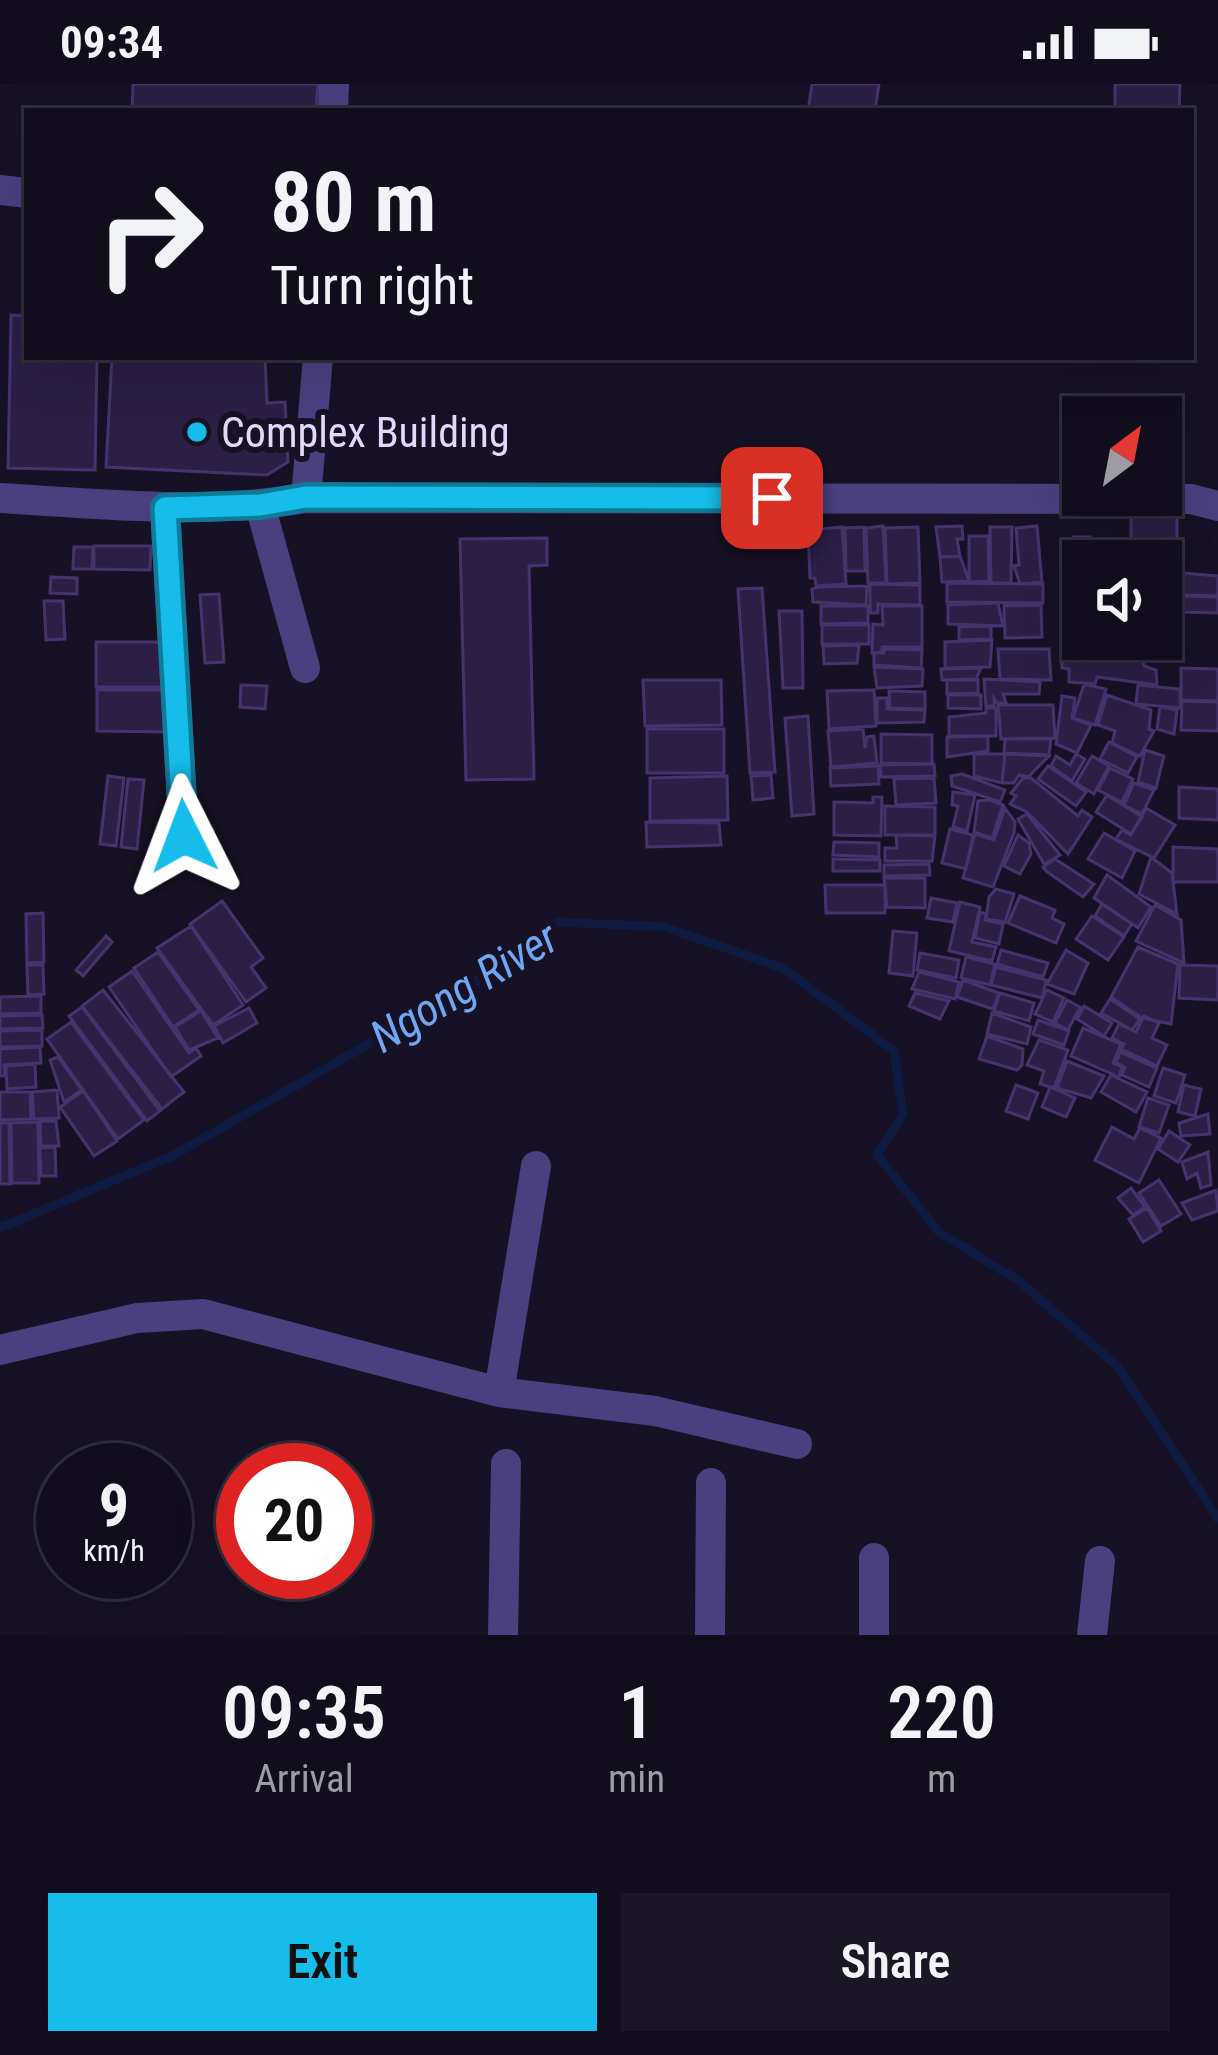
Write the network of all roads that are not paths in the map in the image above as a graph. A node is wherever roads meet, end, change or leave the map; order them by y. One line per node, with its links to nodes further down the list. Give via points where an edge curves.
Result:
1 (318, 360): 2 (street)
2 (306, 497): 4 (street); 5 (street, via 1191,499)
3 (0, 498): 6 (street)
4 (260, 505): 6 (street); 7 (street)
5 (1218, 506)
6 (165, 508): 8 (street)
7 (304, 668)
8 (184, 836)
9 (536, 1166): 11 (street)
10 (0, 1350): 11 (street, via 137,1318 202,1314)
11 (500, 1392): 12 (street, via 655,1411)
12 (797, 1444)
13 (506, 1464): 17 (street)
14 (710, 1483): 18 (street)
15 (874, 1558): 19 (street)
16 (1100, 1561): 20 (street)
17 (503, 1635)
18 (710, 1635)
19 (874, 1635)
20 (1092, 1635)

